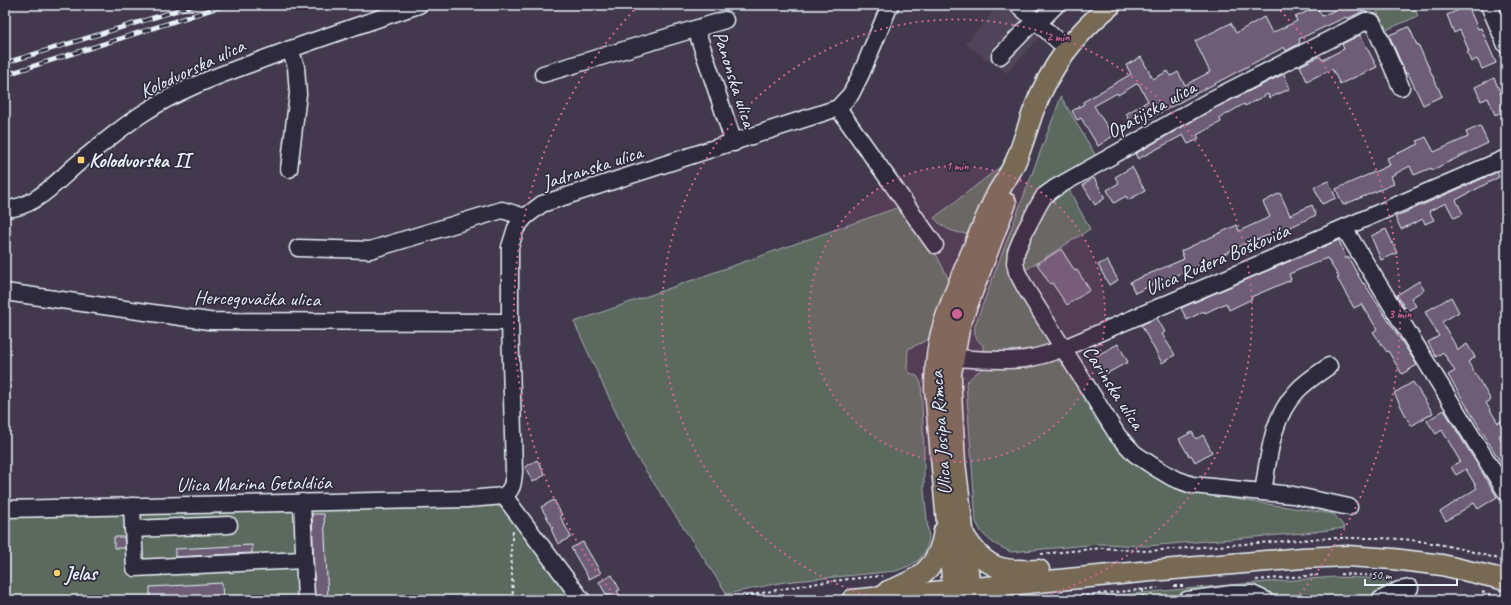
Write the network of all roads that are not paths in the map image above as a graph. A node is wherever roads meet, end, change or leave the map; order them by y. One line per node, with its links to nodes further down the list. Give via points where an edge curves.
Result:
1 (419, 5): 11 (street, Kolodvorska ulica)
2 (890, 5): 16 (street, via 861,74 850,94)
3 (1018, 5): 8 (street)
4 (1056, 5): 8 (street)
5 (1490, 5): 10 (street)
6 (1116, 10): 12 (main road, Ulica Josipa Rimca, via 1083,30)
7 (725, 20): 9 (street, Panonska ulica)
8 (1037, 22): 12 (street); 13 (street)
9 (696, 29): 14 (street, Panonska ulica); 17 (street, Panonska ulica)
10 (1506, 45)
11 (290, 49): 19 (street, via 296,67 298,94); 20 (street, Kolodvorska ulica, via 217,76 146,111 39,197 25,205)
12 (1067, 49): 28 (main road, Ulica Josipa Rimca, via 1044,86 1034,110 1015,162 1006,202)
13 (1000, 56)
14 (543, 74)
15 (1401, 87): 27 (street, Opatijska ulica, via 1375,27 1372,22 1366,21 1211,100 1044,196 1024,233 1016,252 1015,263 1026,289)
16 (838, 108): 17 (street, Jadranska ulica); 23 (street)
17 (734, 143): 21 (street, Jadranska ulica, via 542,204)
18 (1506, 158): 22 (street, Ulica Ruđera Boškovića)
19 (289, 169)
20 (5, 209)
21 (525, 217): 24 (street, via 502,210 370,250); 26 (street, Jadranska ulica, via 516,228 510,247)
22 (1344, 228): 27 (street, Ulica Ruđera Boškovića); 31 (street)
23 (935, 245)
24 (298, 248)
25 (5, 292): 26 (street, Hercegovačka ulica, via 209,321)
26 (510, 322): 32 (street, Jadranska ulica, via 514,472 513,485 510,492)
27 (1064, 348): 28 (street, Ulica Ruđera Boškovića, via 1025,359); 30 (street, Carinska ulica, via 1114,431 1135,454 1173,478 1192,485)
28 (945, 358): 37 (main road, Ulica Josipa Rimca, via 934,390); 40 (main road, Ulica Josipa Rimca, via 951,392 955,462)
29 (1329, 366): 30 (street, via 1297,390 1280,415 1274,431)
30 (1263, 492): 35 (street, Carinska ulica, via 1293,495)
31 (1506, 492)
32 (504, 496): 33 (street, Ulica Marina Getaldića); 49 (street)
33 (302, 502): 34 (street, Ulica Marina Getaldića); 41 (street)
34 (132, 506): 36 (street, Ulica Marina Getaldića); 39 (street)
35 (1349, 507)
36 (5, 509)
37 (946, 515): 46 (main road, Ulica Josipa Rimca); 47 (main road, via 941,549 925,572 911,582)
38 (229, 525): 39 (street)
39 (133, 529): 41 (street, via 135,568)
40 (964, 535): 42 (main road, via 978,555 998,568 1060,572); 46 (main road, Ulica Josipa Rimca)
41 (304, 560): 48 (street)
42 (1069, 579): 43 (main road, via 1347,556 1393,558 1442,565); 46 (main road); 50 (main road, via 1044,591)
43 (1506, 580)
44 (1410, 588): 52 (street, via 1399,590)
45 (1189, 592): 51 (street, via 1252,594)
46 (962, 595): 47 (main road)
47 (859, 599)
48 (306, 600)
49 (582, 600)
50 (1002, 600)
51 (1265, 600)
52 (1380, 600)

